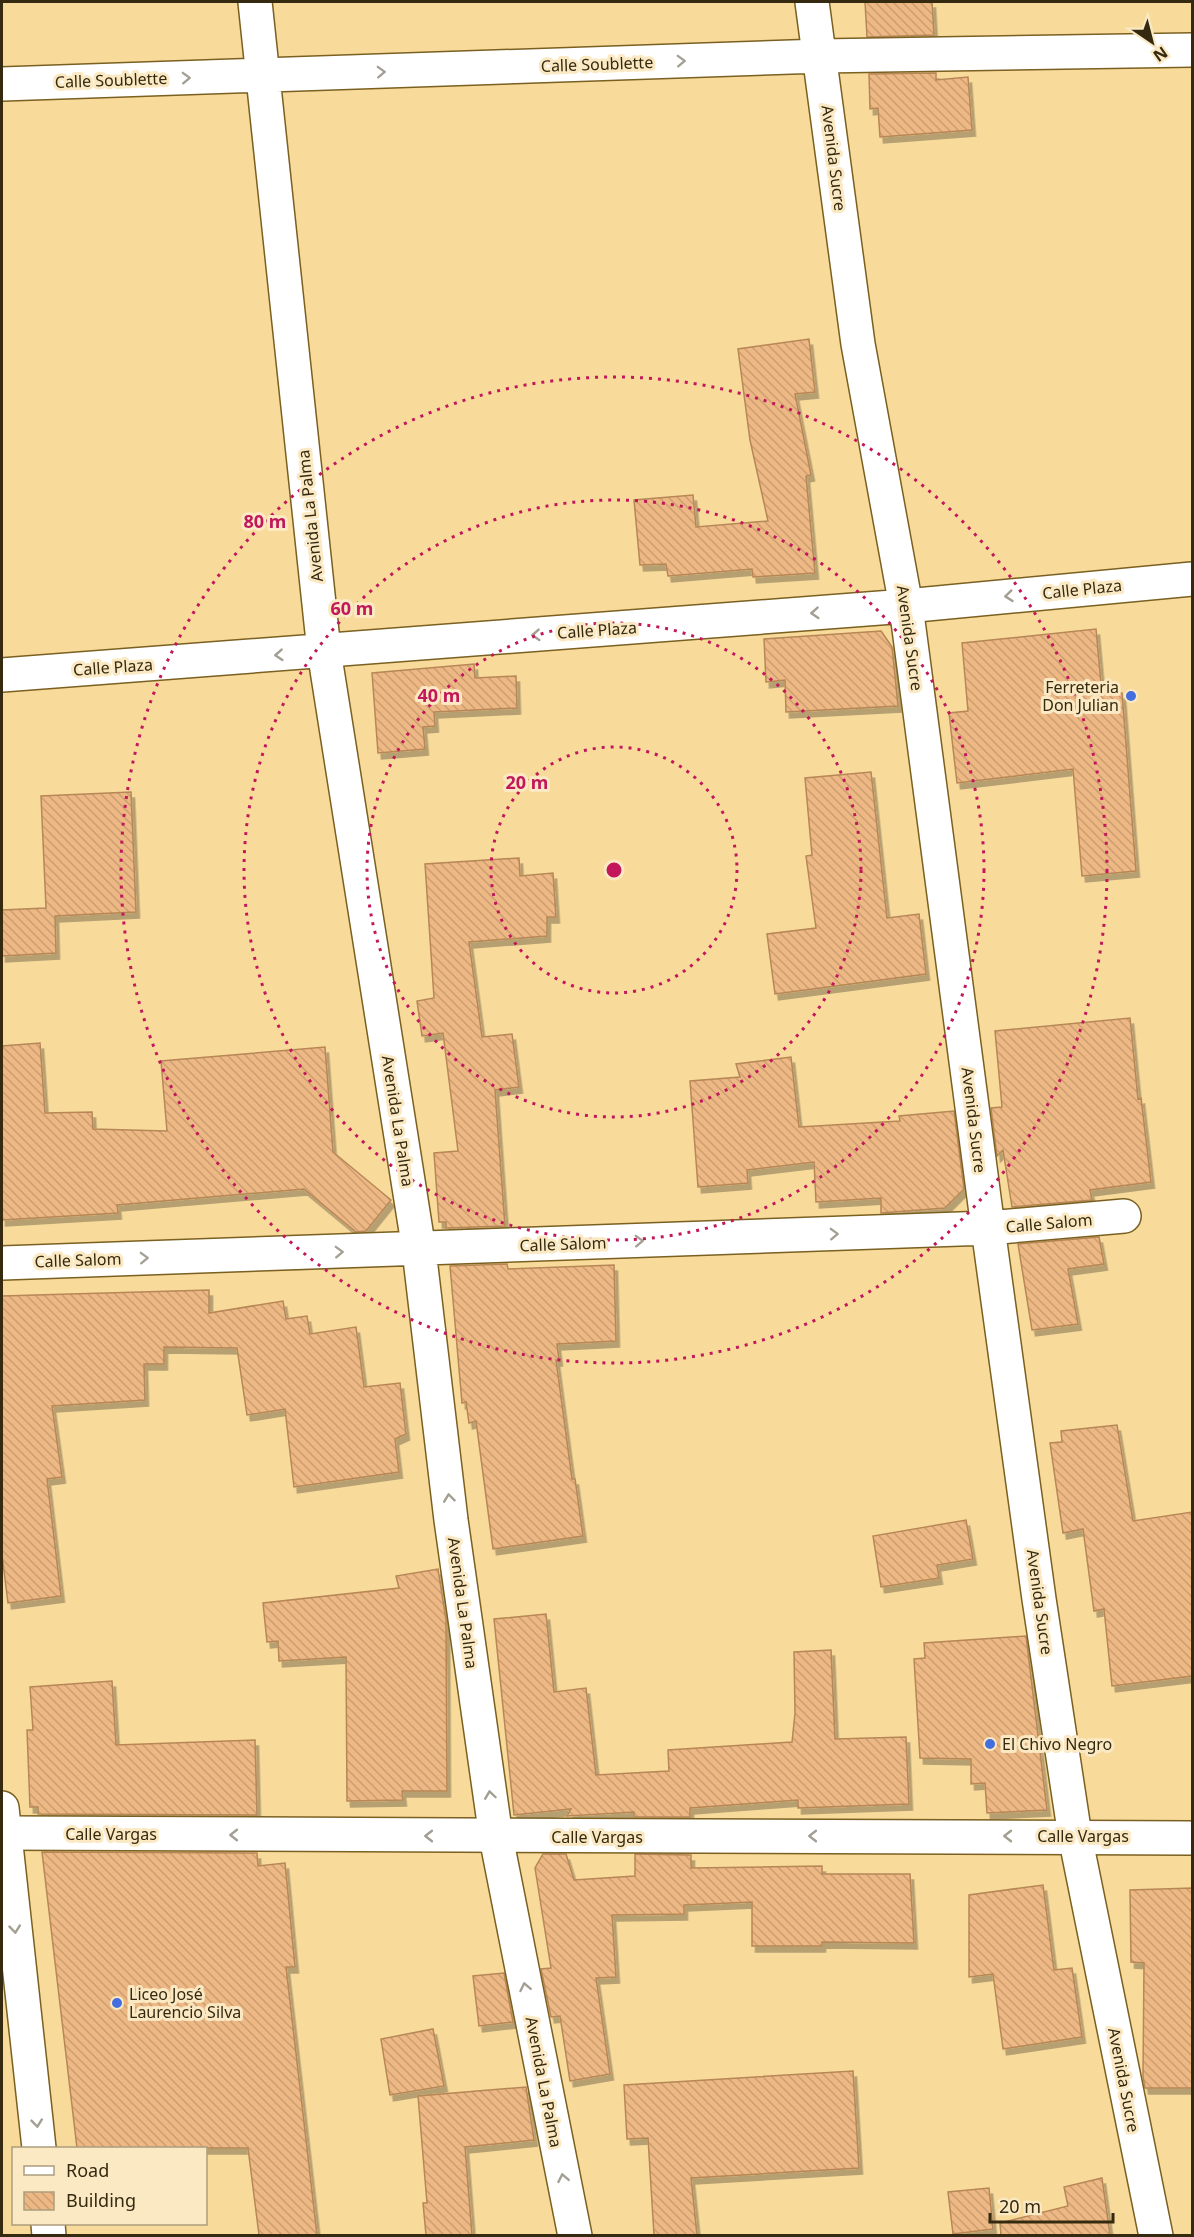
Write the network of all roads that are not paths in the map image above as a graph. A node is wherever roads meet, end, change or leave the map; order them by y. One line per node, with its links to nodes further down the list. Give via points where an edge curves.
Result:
1 (255, 2): 5 (street, Avenida La Palma)
2 (812, 2): 4 (street, Avenida Sucre)
3 (1192, 50): 4 (street, Calle Soublette)
4 (821, 56): 5 (street, Calle Soublette, one-way to 4); 8 (street, Avenida Sucre, via 858,345)
5 (265, 76): 6 (street, Calle Soublette, one-way to 5); 9 (street, Avenida La Palma)
6 (2, 84)
7 (1192, 579): 8 (street, Calle Plaza, one-way to 8)
8 (906, 606): 9 (street, Calle Plaza, one-way to 9); 12 (street, Avenida Sucre)
9 (324, 651): 10 (street, Calle Plaza, one-way to 10); 13 (street, Avenida La Palma)
10 (2, 675)
11 (1124, 1216): 12 (street, Calle Salom)
12 (988, 1228): 13 (street, Calle Salom, one-way to 12); 16 (street, Avenida Sucre)
13 (419, 1250): 14 (street, Calle Salom, one-way to 13); 17 (street, Avenida La Palma, one-way to 13, via 451,1520)
14 (2, 1263)
15 (2, 1824): 17 (street, Calle Vargas, one-way to 15); 19 (street, one-way to 19)
16 (1075, 1836): 17 (street, Calle Vargas, one-way to 17); 18 (street, Calle Vargas); 21 (street, Avenida Sucre)
17 (496, 1837): 20 (street, Avenida La Palma, one-way to 17)
18 (1192, 1838)
19 (39, 2147)
20 (574, 2235)
21 (1156, 2235)

